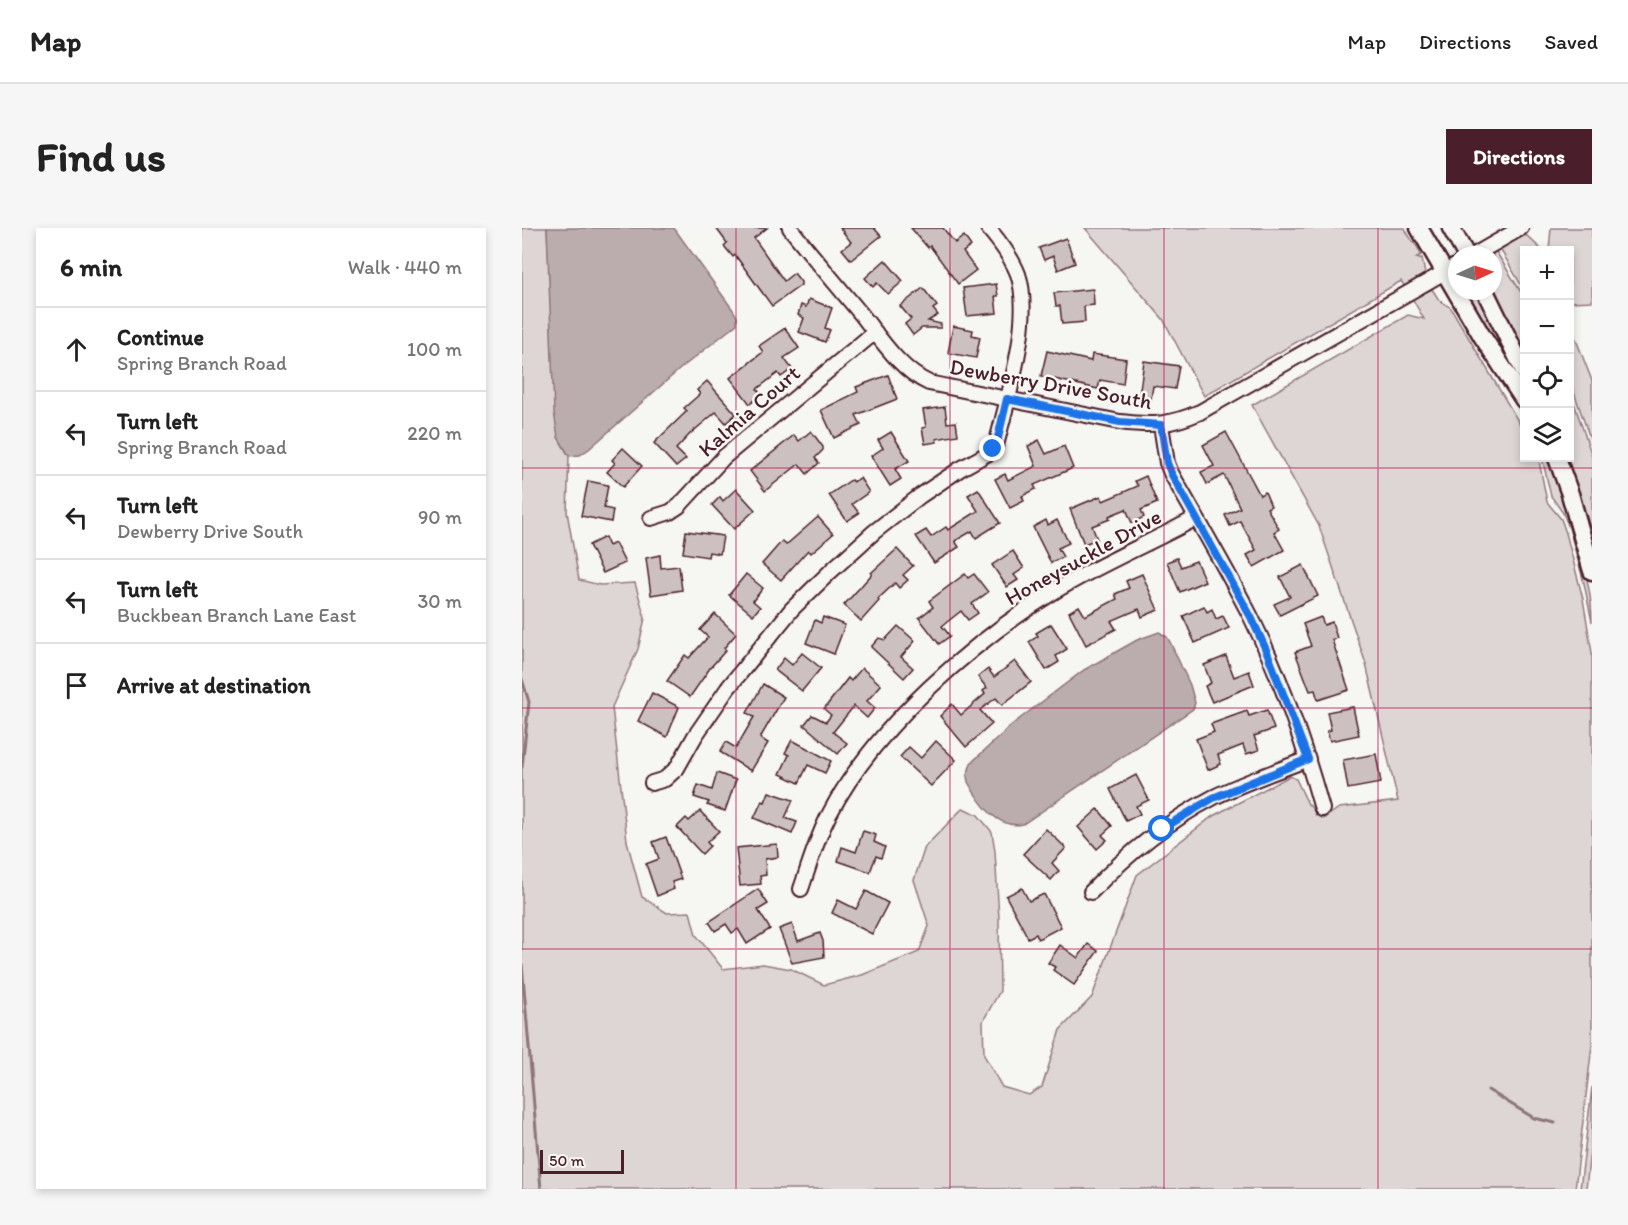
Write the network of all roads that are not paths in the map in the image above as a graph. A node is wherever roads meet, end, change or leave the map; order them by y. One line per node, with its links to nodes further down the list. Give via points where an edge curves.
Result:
1 (790, 228): 12 (street, Dewberry Drive South)
2 (988, 228): 15 (street, via 1015,267 1023,300 1022,326)
3 (1419, 228): 8 (street)
4 (1451, 228): 6 (street)
5 (1521, 228): 7 (street)
6 (1461, 246)
7 (1490, 246)
8 (1448, 265)
9 (1448, 271): 16 (street, Dewberry Drive South, via 1200,412)
10 (1465, 300): 14 (street, via 1482,336)
11 (1489, 300): 13 (street)
12 (875, 332): 15 (street, Dewberry Drive South, via 917,378); 18 (street, Kalmia Court, via 724,457 679,506)
13 (1520, 363)
14 (1520, 394)
15 (1007, 399): 16 (street, Dewberry Drive South, via 1120,422); 22 (street, via 993,449 874,532 792,609 728,688 677,768 665,779)
16 (1161, 425): 19 (street, via 1167,463)
17 (1558, 462): 20 (street)
18 (651, 518)
19 (1196, 518): 21 (street, via 1259,634); 24 (street, Honeysuckle Drive, via 1055,591 986,639 943,676 890,730 842,793 819,836)
20 (1592, 571)
21 (1308, 759): 23 (street); 25 (street, via 1240,785 1187,813 1132,852)
22 (652, 783)
23 (1322, 809)
24 (801, 889)
25 (1091, 892)

